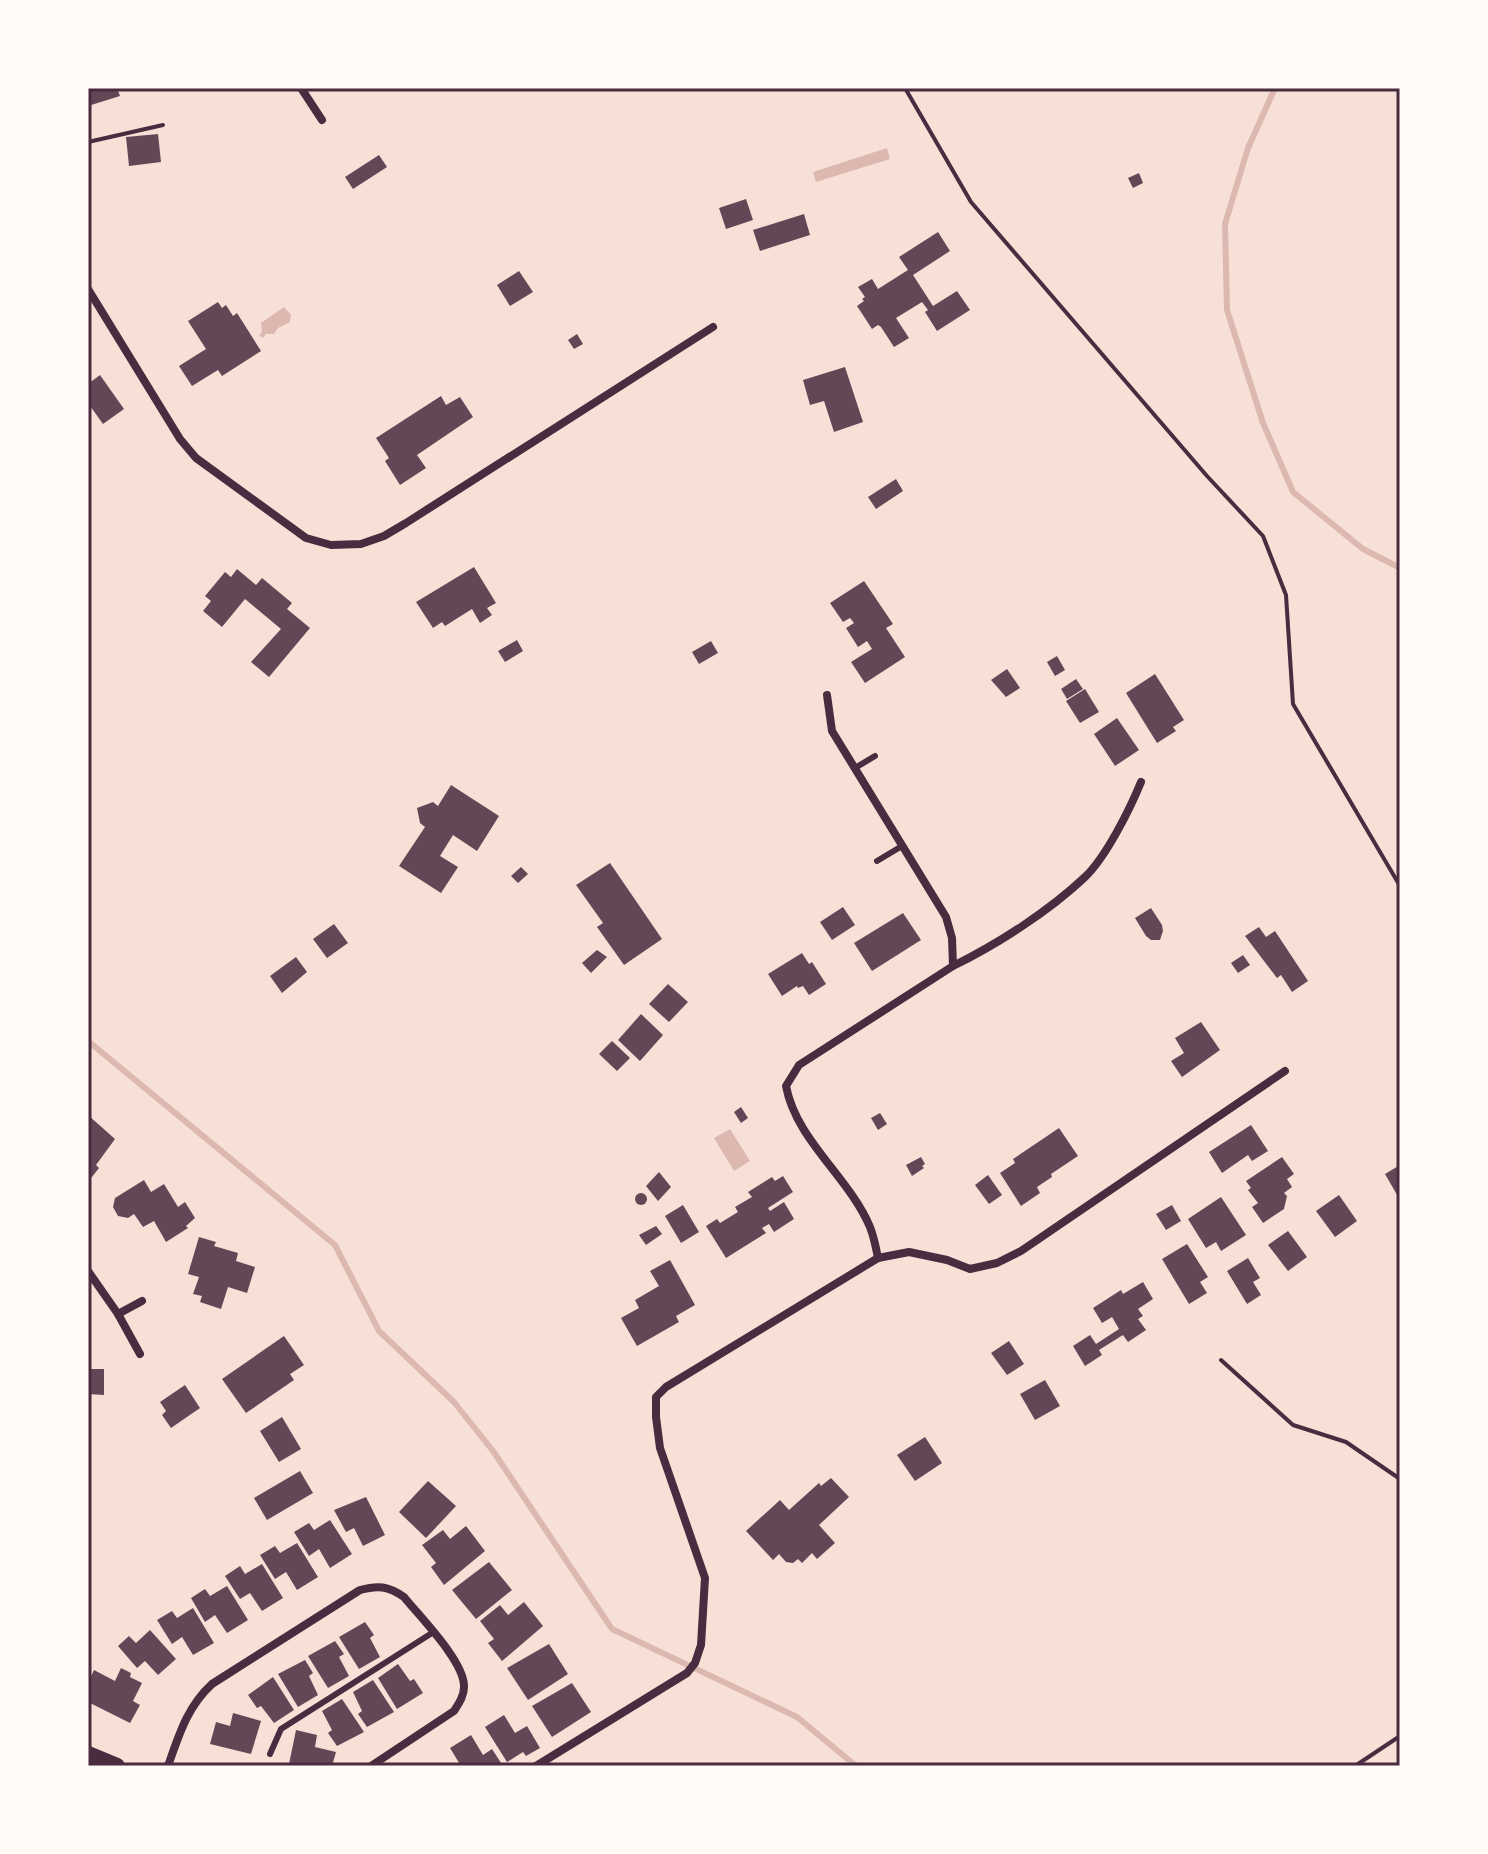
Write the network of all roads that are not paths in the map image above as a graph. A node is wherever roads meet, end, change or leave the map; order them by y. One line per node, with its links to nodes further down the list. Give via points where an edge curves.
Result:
1 (301, 88): 2 (street)
2 (322, 120)
3 (88, 289): 4 (street, via 196,458 306,538 331,545 361,544 384,536)
4 (713, 327)
5 (827, 695): 7 (street, via 832,731)
6 (875, 756): 7 (lane)
7 (855, 768): 9 (street)
8 (1141, 782): 11 (street, via 1129,813 1087,875 1012,933)
9 (902, 846): 10 (lane); 11 (street, via 946,917)
10 (877, 861)
11 (953, 966): 13 (street, via 799,1065 786,1086 790,1109 853,1199 870,1228)
12 (1285, 1071): 13 (street, via 997,1263 970,1269 909,1252)
13 (878, 1258): 24 (street, via 656,1397 660,1448 705,1578 701,1645 687,1673)
14 (88, 1271): 16 (street)
15 (142, 1301): 16 (street)
16 (118, 1314): 17 (street)
17 (140, 1354)
18 (432, 1633): 20 (lane, via 281,1729); 22 (street, via 393,1590 377,1585 360,1590 196,1698); 23 (street, via 462,1676 462,1699 454,1711)
19 (88, 1754): 21 (main road)
20 (270, 1754)
21 (117, 1766)
22 (168, 1766)
23 (371, 1766)
24 (536, 1766)

